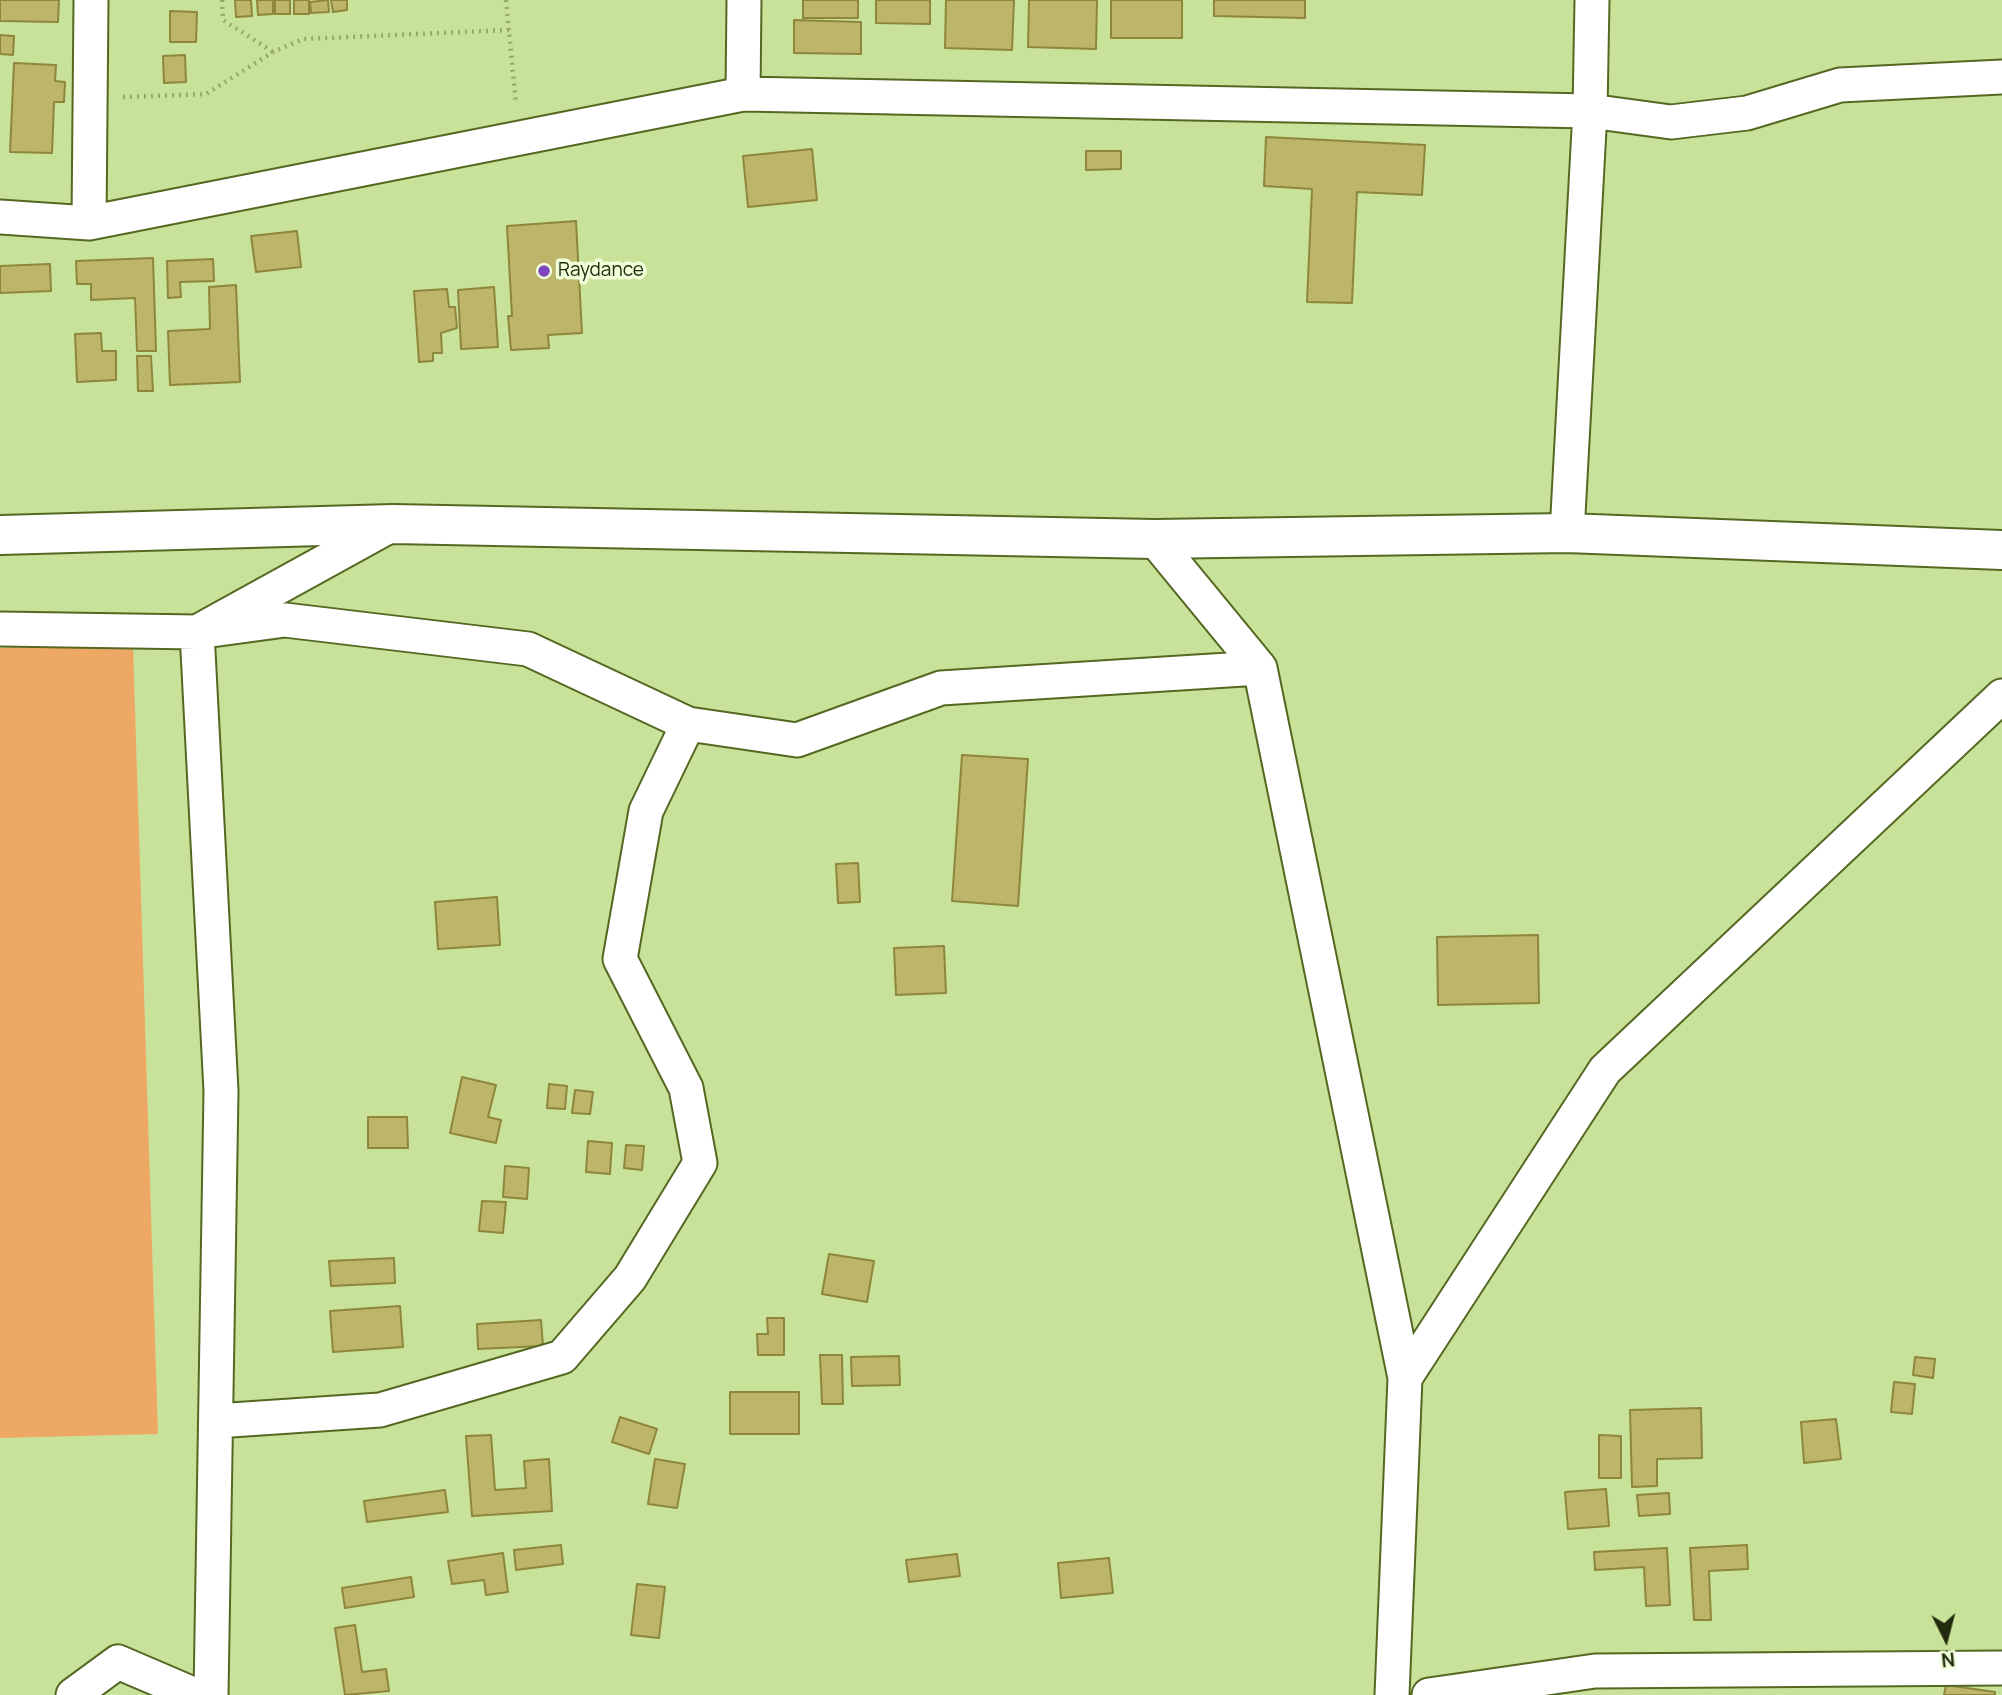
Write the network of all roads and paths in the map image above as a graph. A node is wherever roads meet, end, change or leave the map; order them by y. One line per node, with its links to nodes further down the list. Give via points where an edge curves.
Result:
1 (91, 0): 10 (street)
2 (222, 0): 7 (path, via 223,20)
3 (506, 0): 6 (path)
4 (744, 0): 9 (street)
5 (1592, 0): 11 (street)
6 (509, 30): 7 (path, via 303,39); 12 (path)
7 (273, 52): 10 (path, via 206,94)
8 (2002, 77): 11 (street, via 1840,85 1747,113 1671,122)
9 (744, 94): 11 (street); 12 (street)
10 (90, 99): 14 (street)
11 (1590, 111): 16 (street)
12 (519, 138): 14 (street)
13 (0, 217): 14 (street)
14 (89, 223)
15 (393, 524): 17 (highway); 18 (highway); 21 (street)
16 (1567, 533): 18 (highway); 19 (highway)
17 (0, 535)
18 (1154, 538): 22 (street)
19 (2002, 550)
20 (0, 629): 21 (street)
21 (197, 632): 24 (street, via 285,620 528,649); 26 (street, via 221,1091)
22 (1260, 668): 24 (street, via 941,688 796,740); 25 (street)
23 (2002, 696): 25 (street, via 1605,1070)
24 (688, 724): 26 (street, via 646,811 620,959 686,1088 700,1163 630,1278 562,1357 380,1410)
25 (1405, 1378): 31 (street)
26 (216, 1421): 30 (street)
27 (2002, 1668): 32 (street, via 1595,1671)
28 (73, 1695): 29 (street, via 118,1662)
29 (195, 1695)
30 (211, 1695)
31 (1392, 1695)
32 (1429, 1695)

